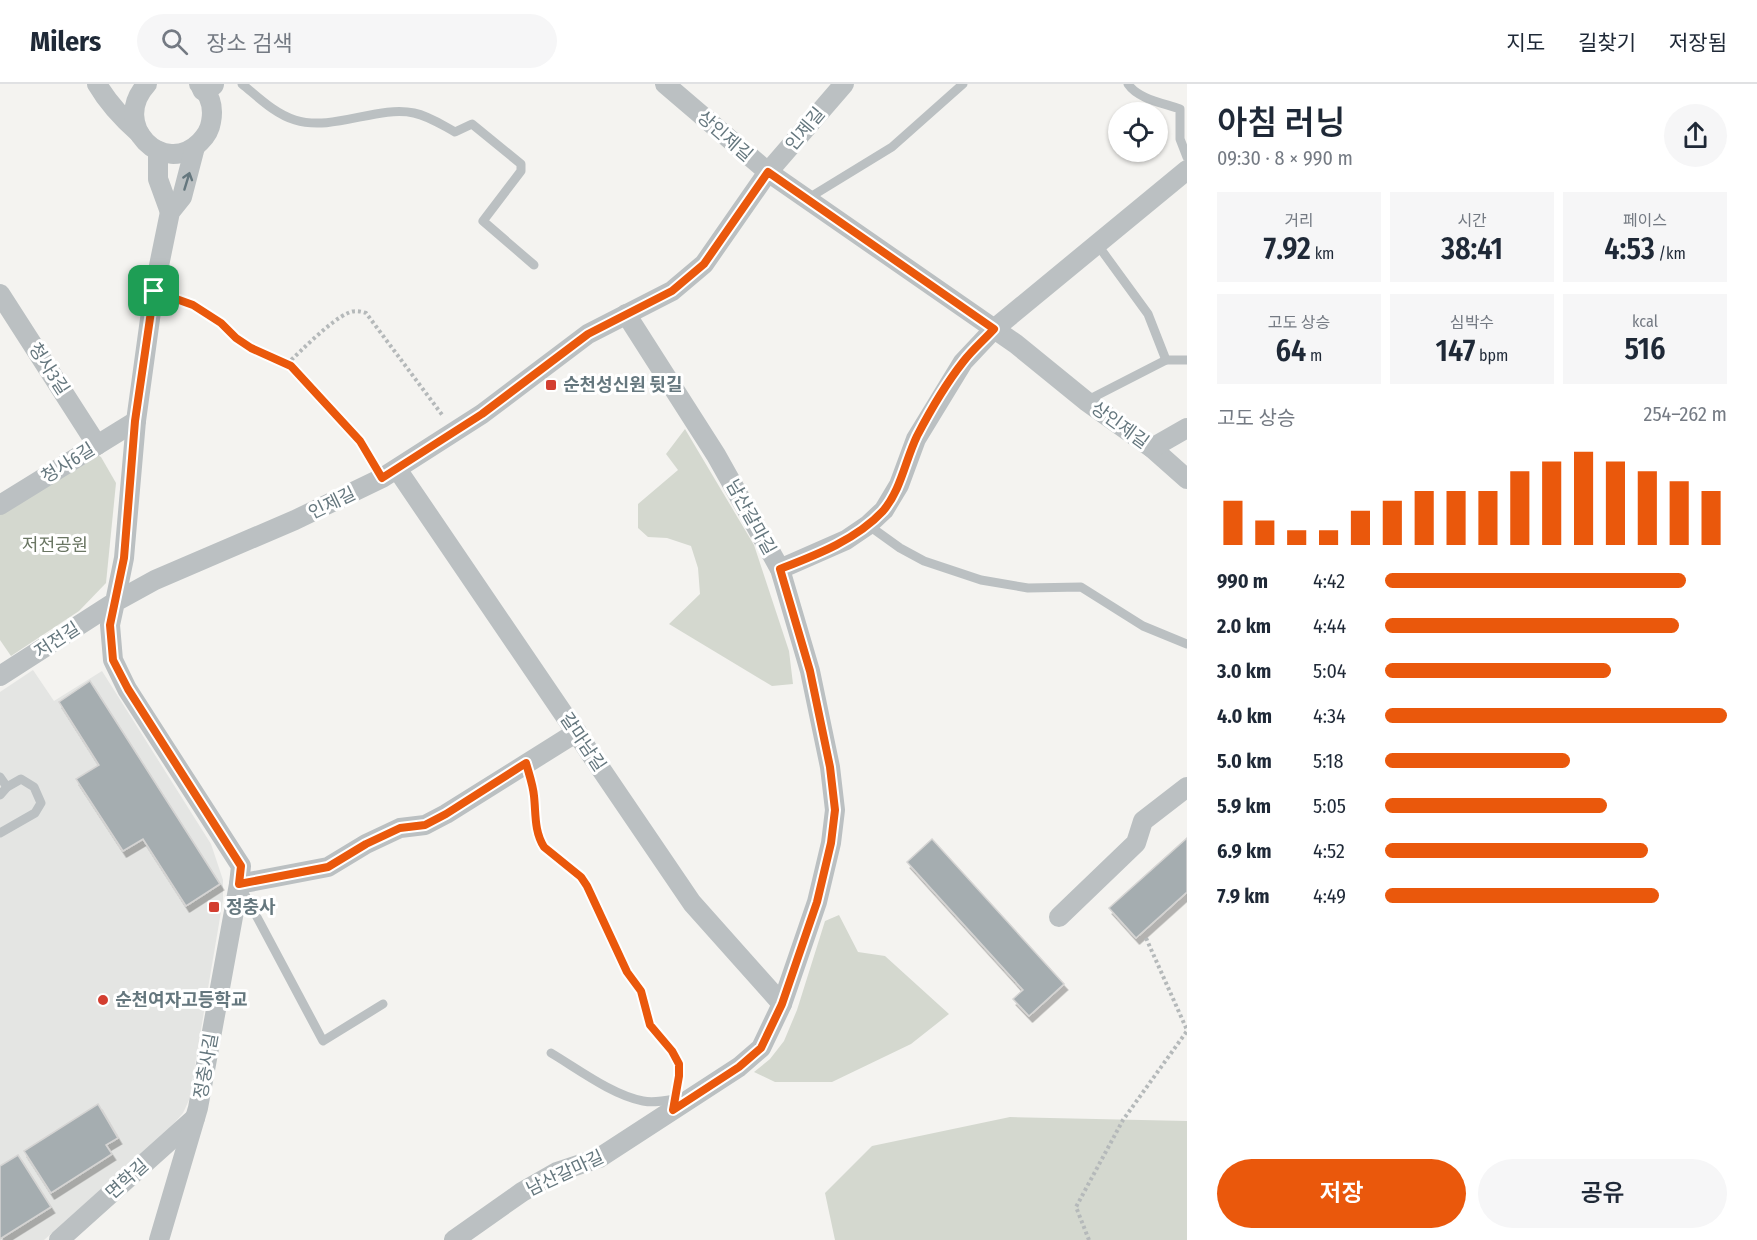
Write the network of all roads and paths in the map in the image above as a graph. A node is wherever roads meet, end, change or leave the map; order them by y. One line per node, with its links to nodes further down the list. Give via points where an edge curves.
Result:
1 (97, 84): 9 (street)
2 (144, 84): 9 (street, via 134,108)
3 (242, 84): 18 (lane, via 283,115 317,124 413,112 455,132 472,124 520,164 520,171 483,221)
4 (665, 84): 14 (street, 상인제길)
5 (844, 84): 14 (street, 인제길)
6 (963, 84): 15 (lane, via 892,147)
7 (1128, 84): 12 (lane, via 1146,97 1180,109 1180,139)
8 (205, 86): 10 (street, via 213,113 211,126)
9 (138, 133): 11 (street)
10 (195, 147): 11 (street, via 184,152); 16 (street, one-way to 10, via 182,197)
11 (158, 151): 16 (street, via 158,179)
12 (1187, 157)
13 (1187, 170): 17 (street)
14 (768, 172): 15 (street, 상인제길); 21 (street, 인제길, via 704,264 672,291)
15 (805, 200): 22 (street, 상인제길)
16 (170, 212): 19 (street)
17 (1096, 244): 22 (street); 23 (lane, via 1148,314)
18 (534, 265)
19 (154, 291): 25 (path, via 193,305 251,348); 27 (street)
20 (0, 294): 30 (street, 청사3길)
21 (626, 314): 29 (street, 인제길, via 588,334); 36 (street, 남산갈마길, via 716,454)
22 (994, 329): 26 (street, 상인제길); 35 (street, via 957,371 916,439 899,485 884,510)
23 (1166, 360): 24 (lane); 26 (lane)
24 (1187, 360)
25 (287, 364): 29 (path, via 348,312 366,313); 32 (path)
26 (1086, 401): 31 (street, 상인제길)
27 (135, 421): 30 (street, 청사6길); 37 (street, via 124,558)
28 (1187, 428): 31 (street)
29 (454, 431): 32 (street, 인제길)
30 (97, 445): 34 (street, 청사6길)
31 (1152, 448): 33 (street, 상인제길)
32 (389, 474): 37 (street, 인제길, via 295,520 155,579); 40 (street, 갈마남길)
33 (1187, 479)
34 (0, 505)
35 (868, 525): 36 (street, via 846,540); 38 (lane, via 924,561 981,579 1028,588 1080,587 1143,626)
36 (780, 569): 51 (street, 남산갈마길, via 810,671 835,810 817,902)
37 (115, 602): 39 (street, 저전길); 47 (street, 정충사길, via 110,625 113,660 241,866)
38 (1187, 644)
39 (0, 676)
40 (577, 732): 41 (street); 51 (street, 갈마남길, via 692,903)
41 (526, 763): 47 (street, via 446,814 425,825 400,828 328,867); 54 (lane, via 540,841 587,886 627,972 641,991 650,1025 679,1064)
42 (0, 777): 44 (lane)
43 (1187, 787): 48 (street, via 1143,821 1136,843)
44 (7, 788): 45 (lane); 46 (lane, via 21,779 34,787 41,803 34,813)
45 (0, 795)
46 (0, 833)
47 (239, 884): 50 (lane, via 323,1041); 55 (street, 정충사길)
48 (1059, 917)
49 (1146, 938): 52 (path)
50 (383, 1004)
51 (782, 1004): 54 (street, 남산갈마길, via 761,1048 739,1067)
52 (1187, 1031): 59 (path, via 1123,1120 1076,1207)
53 (551, 1053): 54 (lane, via 625,1095)
54 (674, 1105): 58 (street, 남산갈마길, via 599,1158 557,1172 522,1191)
55 (195, 1118): 56 (street, 면학길); 57 (street, 정충사길)
56 (59, 1240)
57 (159, 1240)
58 (454, 1240)
59 (1089, 1240)

